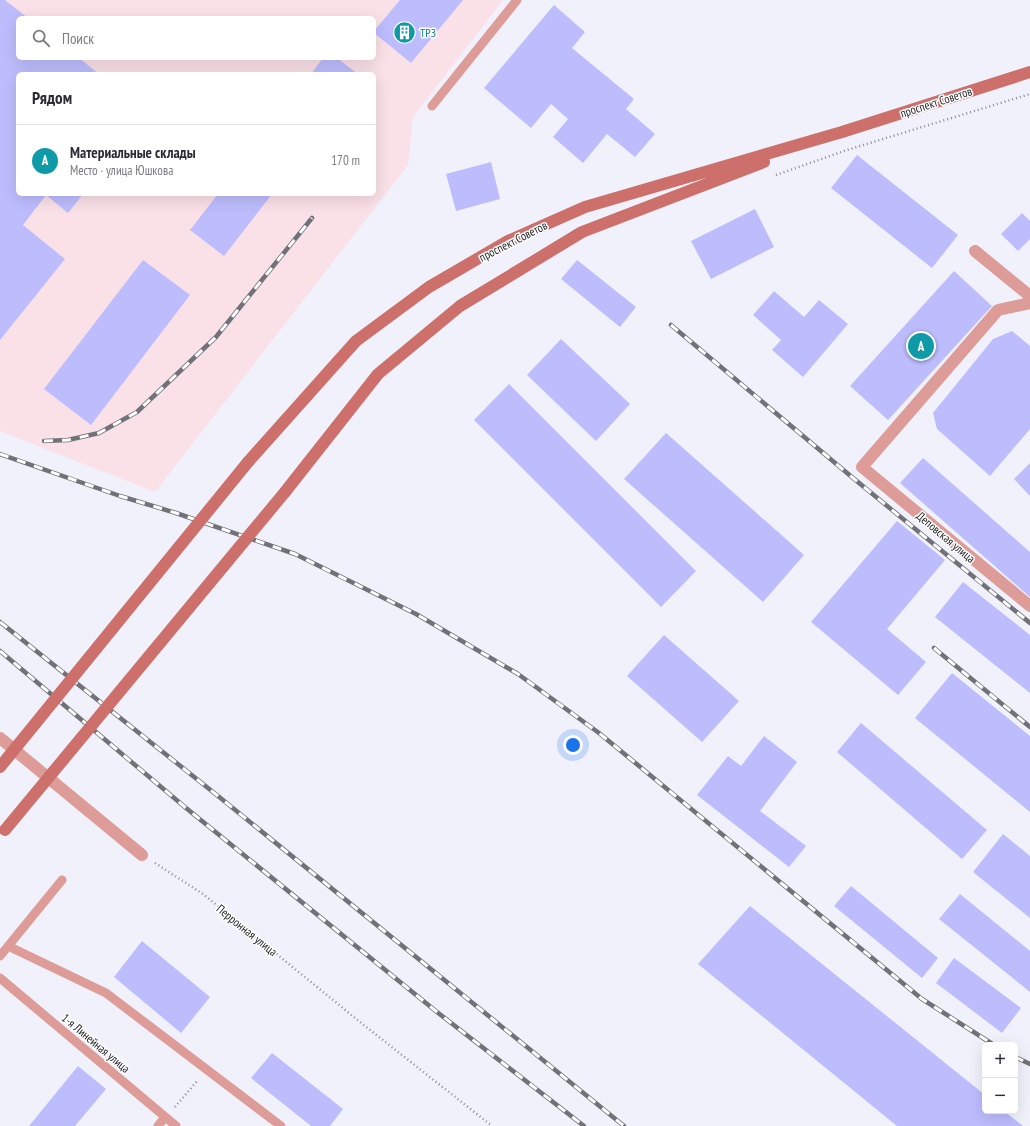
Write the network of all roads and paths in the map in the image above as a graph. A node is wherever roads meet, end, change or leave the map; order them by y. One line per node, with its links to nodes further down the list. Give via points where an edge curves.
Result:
1 (518, 0): 4 (lane)
2 (1030, 72): 5 (main road, проспект Советов)
3 (1030, 94): 6 (path, via 847,150)
4 (432, 106)
5 (842, 132): 12 (main road, проспект Советов, bridge, via 585,207 508,241 429,287 356,341 248,462); 13 (main road, проспект Советов, bridge, via 582,232 460,306 378,374 285,492)
6 (773, 176)
7 (975, 251): 8 (street)
8 (1030, 296)
9 (1030, 303): 10 (street, Деповская улица, via 998,310 862,467)
10 (1030, 606)
11 (0, 738): 14 (street)
12 (0, 767)
13 (3, 833)
14 (142, 855): 25 (path, Перронная улица, via 203,894)
15 (62, 880): 16 (lane)
16 (8, 946): 17 (lane); 24 (lane, via 106,993)
17 (0, 956)
18 (0, 978): 21 (lane, 1-я Линейная улица)
19 (193, 1086): 20 (path)
20 (175, 1108)
21 (165, 1117): 22 (lane); 23 (lane, 1-я Линейная улица)
22 (158, 1126)
23 (176, 1126)
24 (281, 1126)
25 (492, 1126)

